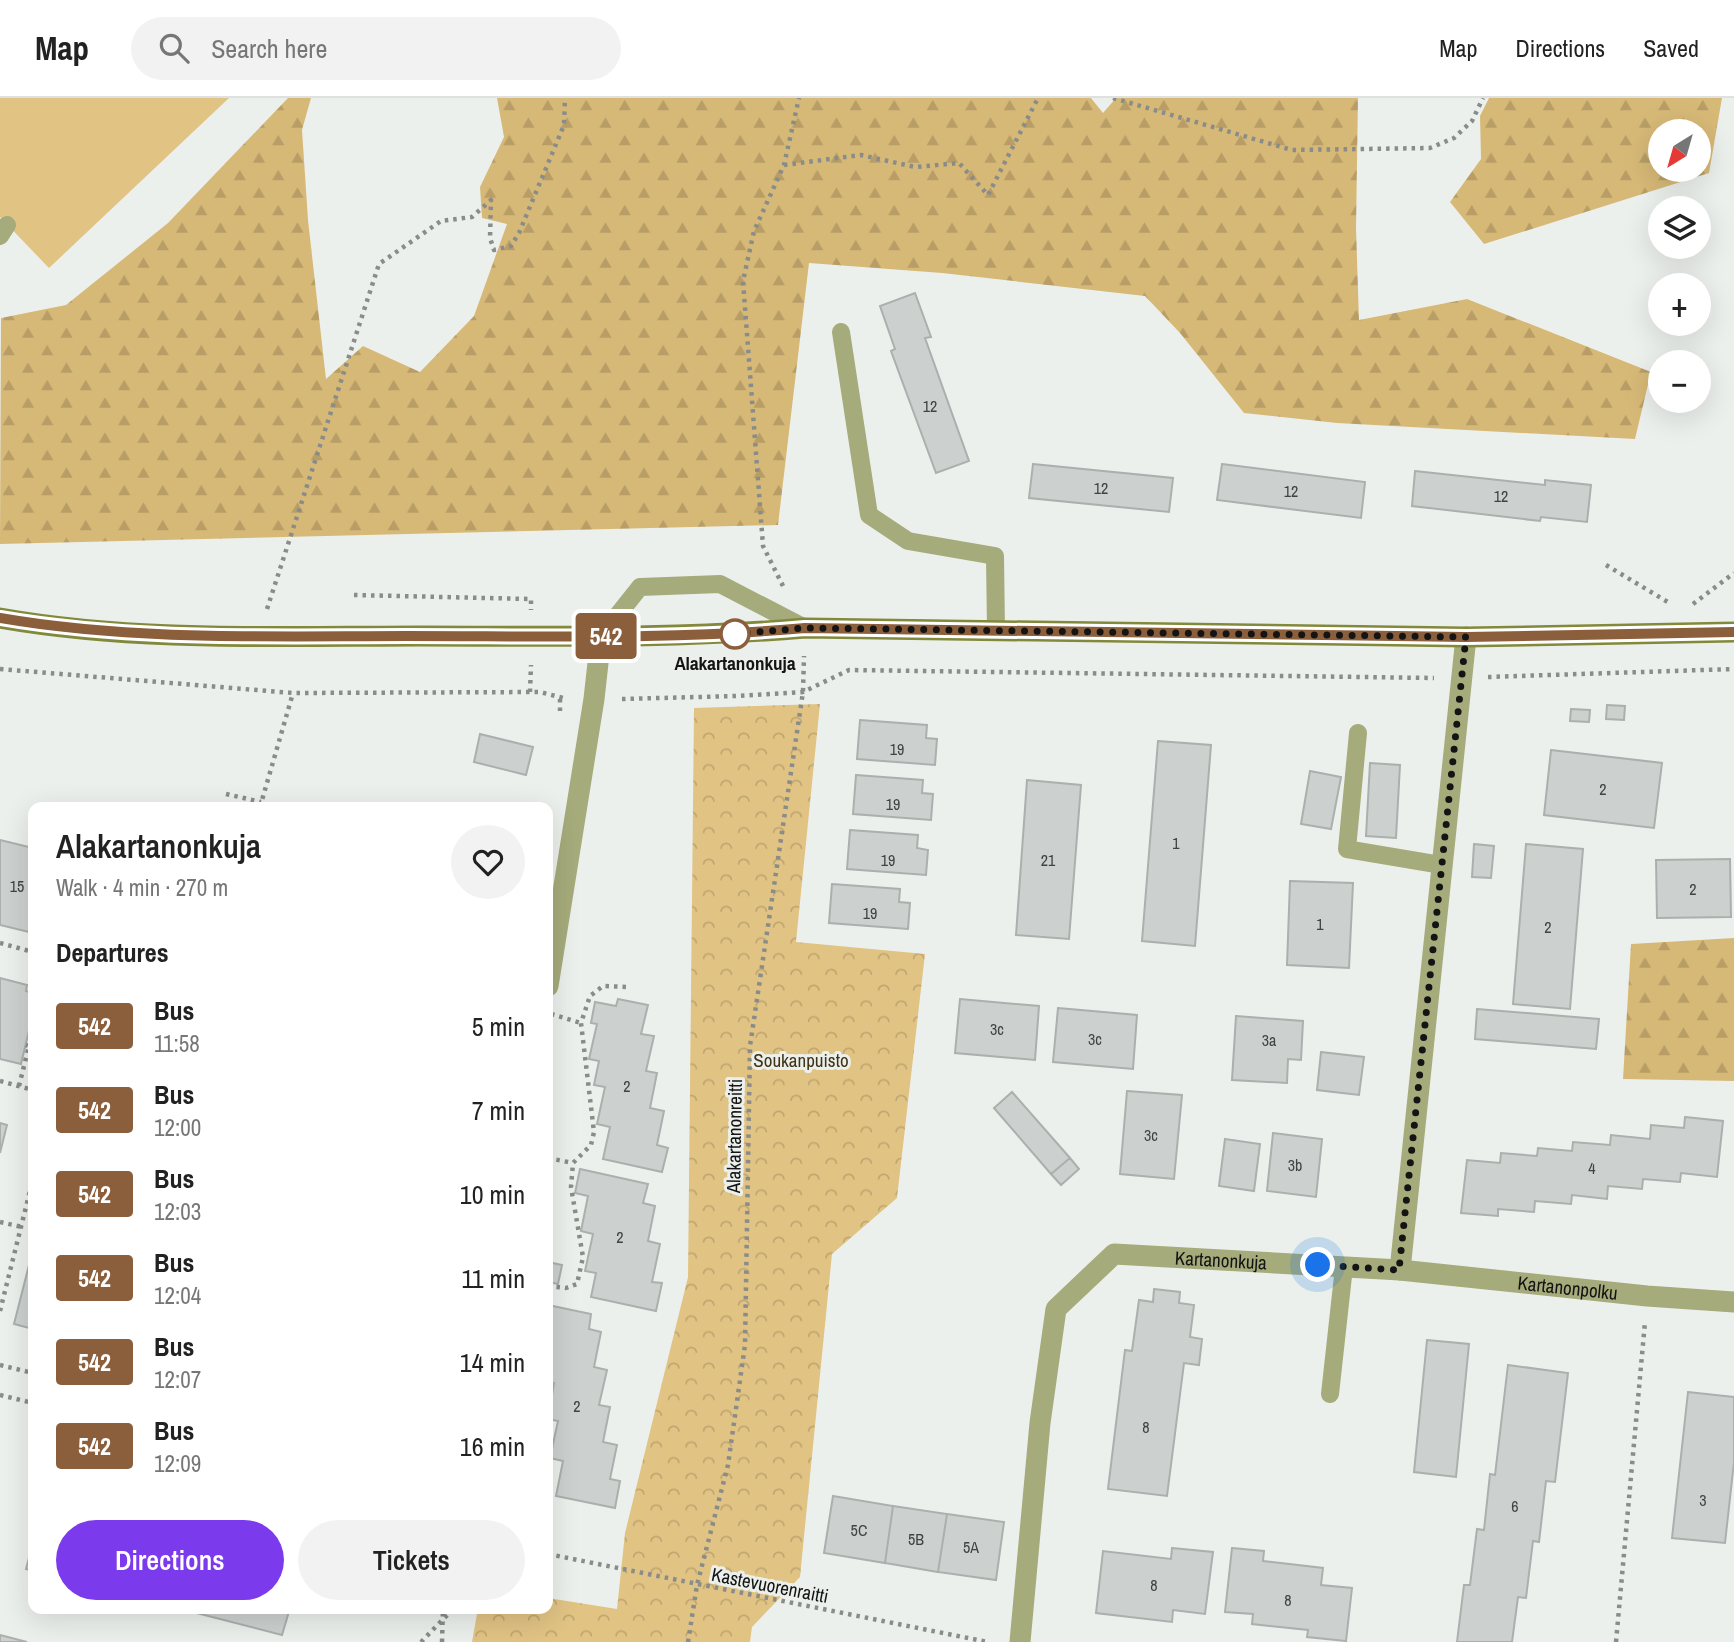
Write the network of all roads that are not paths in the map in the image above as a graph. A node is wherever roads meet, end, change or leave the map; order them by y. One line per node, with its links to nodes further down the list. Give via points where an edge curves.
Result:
1 (841, 332): 4 (lane, via 869,515 908,541 995,556)
2 (0, 618): 6 (street, via 195,637)
3 (805, 628): 4 (street); 6 (street); 6 (lane, via 720,583 640,587)
4 (996, 631): 7 (street)
5 (1734, 632): 7 (street)
6 (601, 636): 10 (street)
7 (1466, 637): 9 (street)
8 (1358, 733): 9 (lane, via 1347,849)
9 (1442, 865): 12 (street)
10 (553, 955)
11 (1344, 1267): 12 (street, Kartanonkuja); 14 (lane); 15 (street, Kartanonkuja, via 1114,1254 1055,1309)
12 (1399, 1270): 13 (street, Kartanonpolku)
13 (1734, 1303)
14 (1330, 1394)
15 (1020, 1642)

